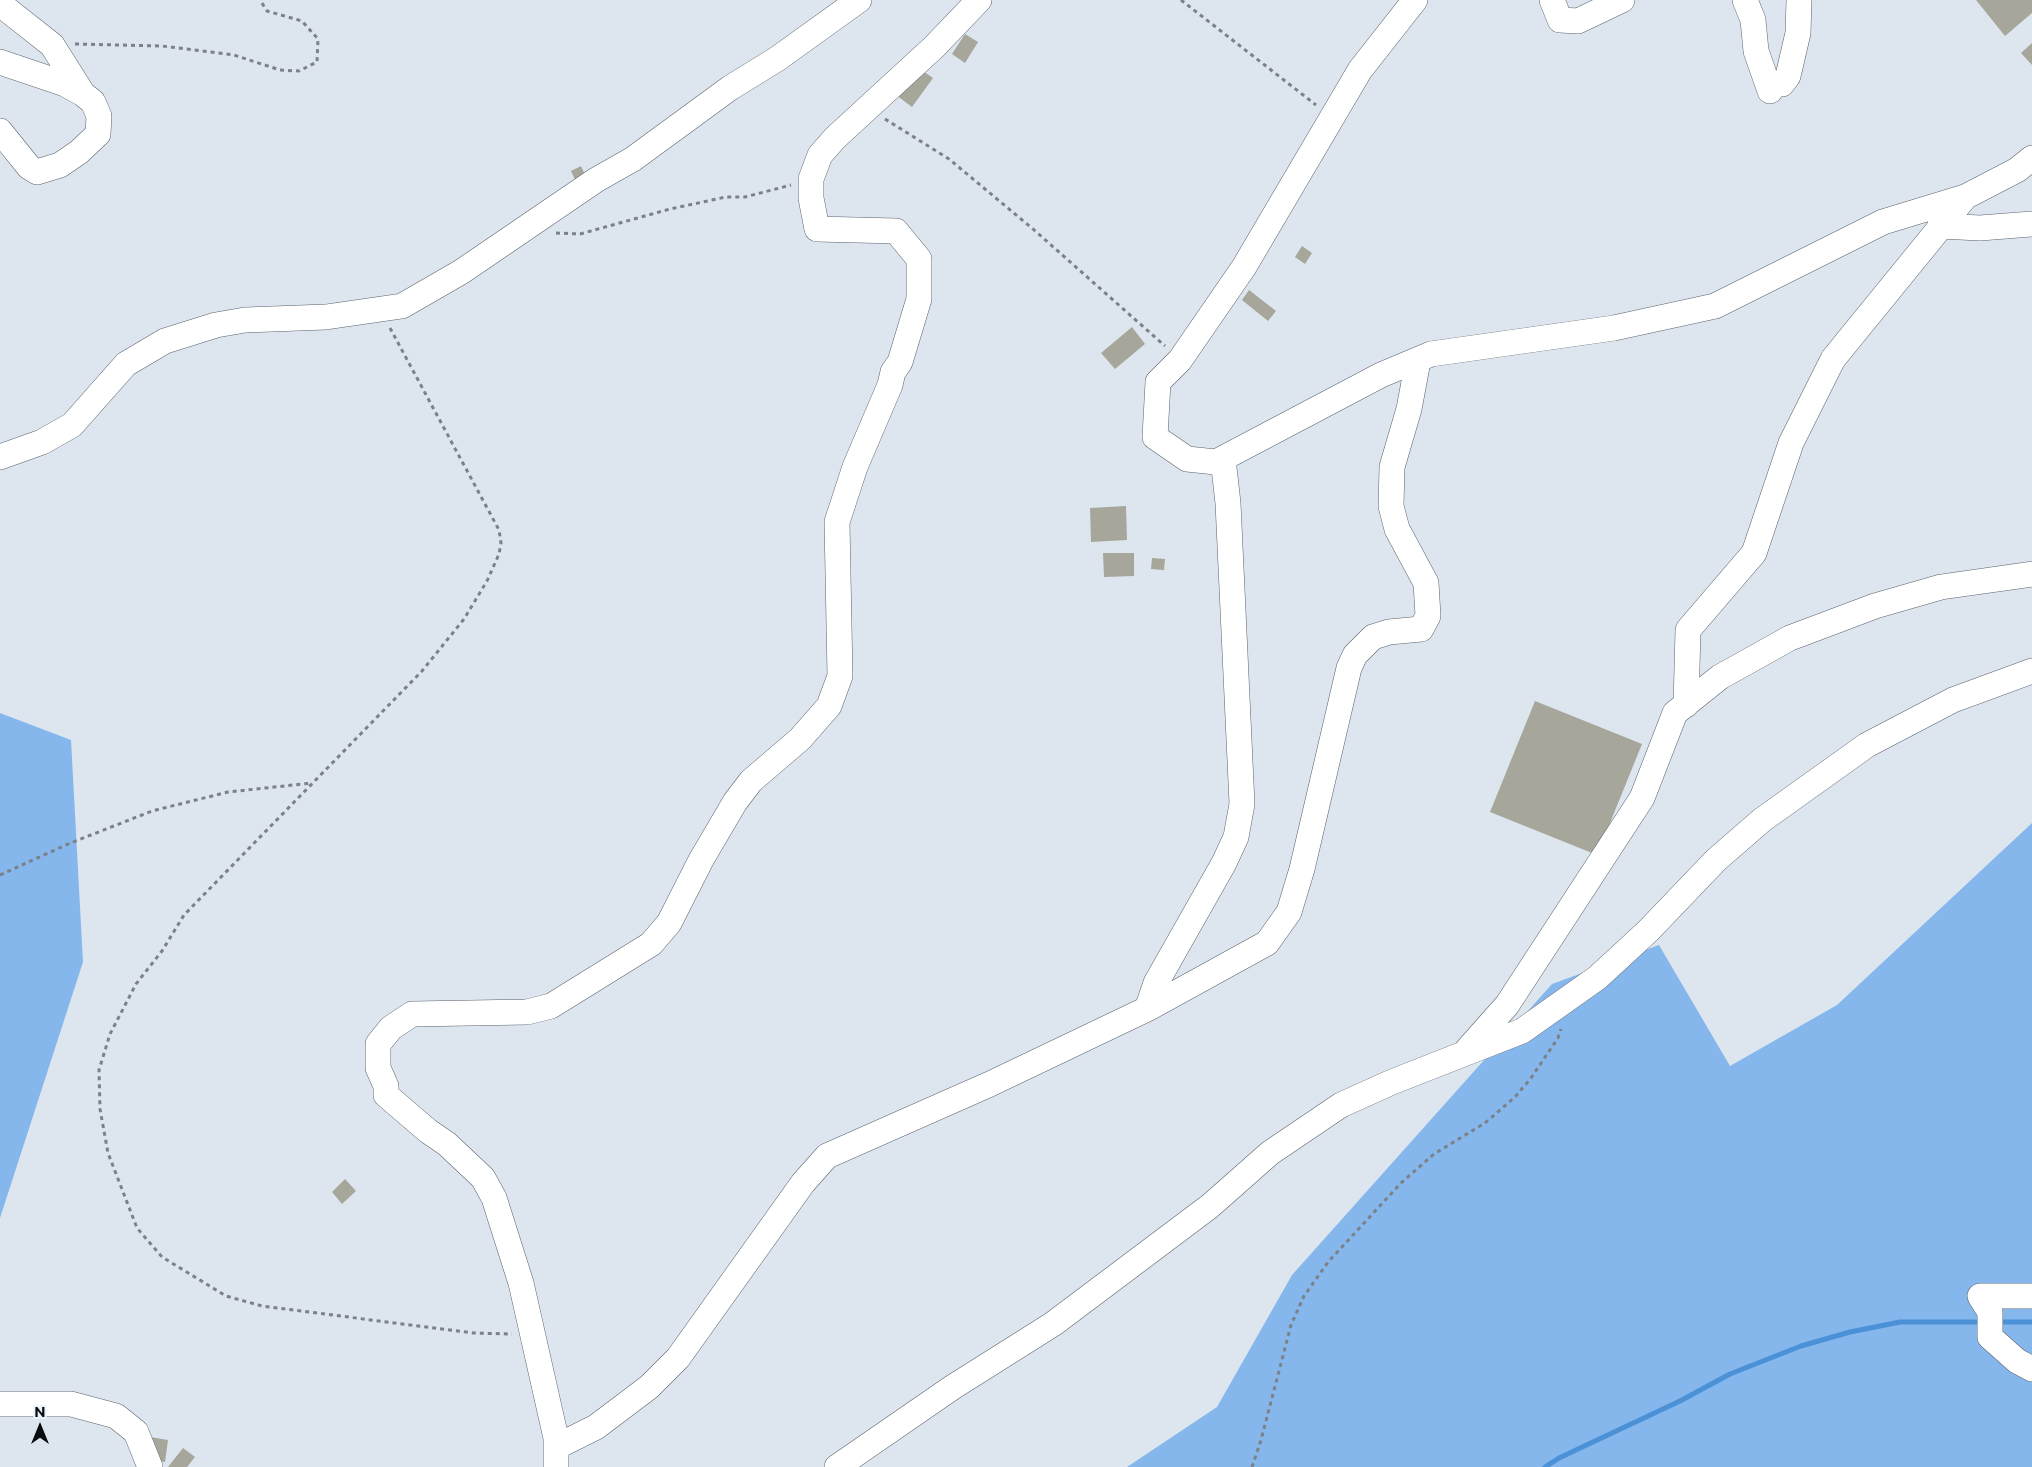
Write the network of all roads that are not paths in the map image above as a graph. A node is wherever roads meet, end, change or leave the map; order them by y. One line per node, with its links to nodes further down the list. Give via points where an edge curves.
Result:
1 (859, 0): 17 (street, via 633,159 402,306 326,317 246,320 216,325 165,341 126,364 72,425 42,442)
2 (980, 0): 27 (street, via 820,155 811,179 817,229 896,231 919,259 919,299 900,362 855,467 837,522 840,676 829,706 800,739 751,781 735,802 668,923 651,944 551,1006 527,1012 412,1014 391,1028 378,1044 378,1068 386,1094 483,1178 494,1198 522,1283)
3 (1415, 0): 18 (street, via 1360,70 1244,267 1180,360 1158,382 1155,437 1187,459 1216,462)
4 (1552, 0): 5 (street, via 1560,20 1578,21)
5 (1622, 0)
6 (1745, 0): 7 (street, via 1752,20 1756,51 1770,91 1774,84 1782,84 1788,76 1798,33)
7 (1799, 0)
8 (0, 4): 10 (street, via 52,44)
9 (0, 62): 10 (street)
10 (83, 94): 11 (street, via 93,102 99,116 98,134 60,165 37,172 29,167)
11 (0, 131)
12 (2032, 158): 13 (street, via 2018,170)
13 (1966, 197): 15 (street); 16 (street, via 1883,222 1715,306 1614,328 1431,354)
14 (2032, 224): 15 (street, via 1980,228)
15 (1940, 226): 21 (street, via 1833,359 1791,443 1754,553 1688,630)
16 (1418, 361): 18 (street, via 1372,380); 22 (street, via 1392,467 1391,506 1397,529 1426,583 1428,616 1421,629 1373,637 1355,655 1349,668 1302,870 1289,912 1266,943)
17 (0, 457)
18 (1223, 459): 22 (street, via 1228,503 1242,804 1236,837 1224,863 1156,983)
19 (2032, 574): 21 (street, via 1942,587 1867,609 1790,638 1720,677)
20 (2032, 671): 23 (street, via 1953,700 1867,745 1812,782 1716,860 1598,978 1522,1032)
21 (1686, 705): 23 (street, via 1675,713 1642,798 1507,1005)
22 (1147, 1008): 27 (street, via 990,1084 827,1156 803,1183 678,1358 649,1387)
23 (1462, 1056): 29 (street, via 1341,1105 1270,1153 1210,1206 1053,1324 953,1387)
24 (2032, 1296): 25 (street, via 1980,1296 1990,1312 1990,1337)
25 (2032, 1369)
26 (0, 1404): 28 (street, via 71,1404 116,1416 136,1432)
27 (556, 1457)
28 (150, 1467)
29 (838, 1467)

